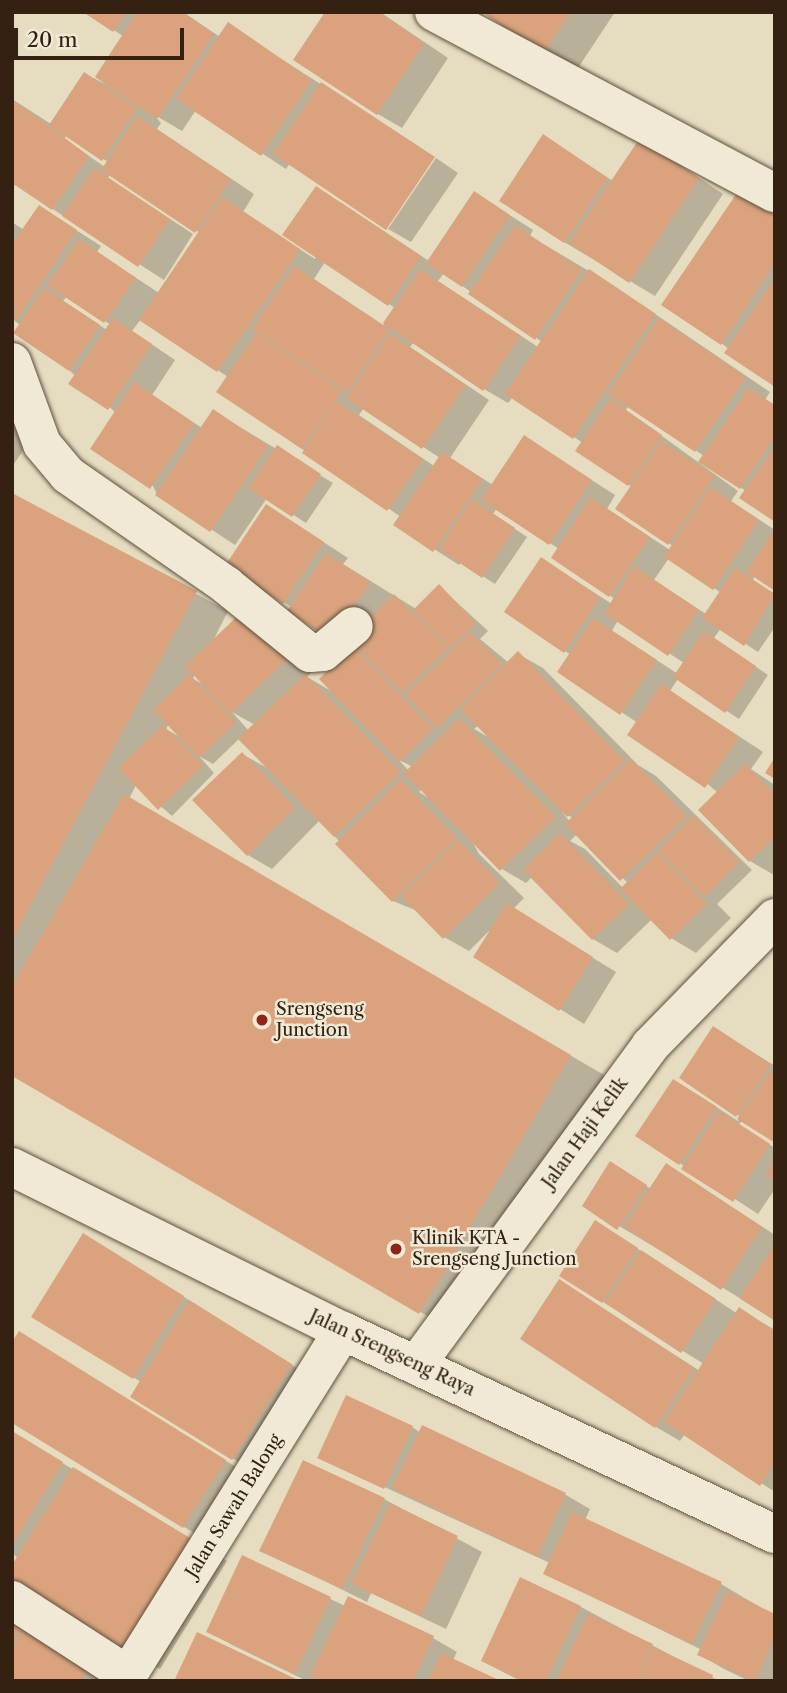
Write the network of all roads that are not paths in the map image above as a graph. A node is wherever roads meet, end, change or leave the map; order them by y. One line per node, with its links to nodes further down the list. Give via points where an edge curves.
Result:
1 (434, 12): 2 (street)
2 (775, 193)
3 (12, 362): 4 (street, via 42,444 68,475 226,585 310,653 323,652)
4 (354, 626)
5 (775, 918): 8 (street, Jalan Haji Kelik, via 650,1046)
6 (12, 1167): 7 (street, Jalan Srengseng Raya)
7 (343, 1331): 8 (street, Jalan Srengseng Raya); 11 (street, Jalan Sawah Balong)
8 (416, 1365): 9 (street, Jalan Srengseng Raya)
9 (775, 1534)
10 (12, 1600): 11 (street)
11 (126, 1678)

